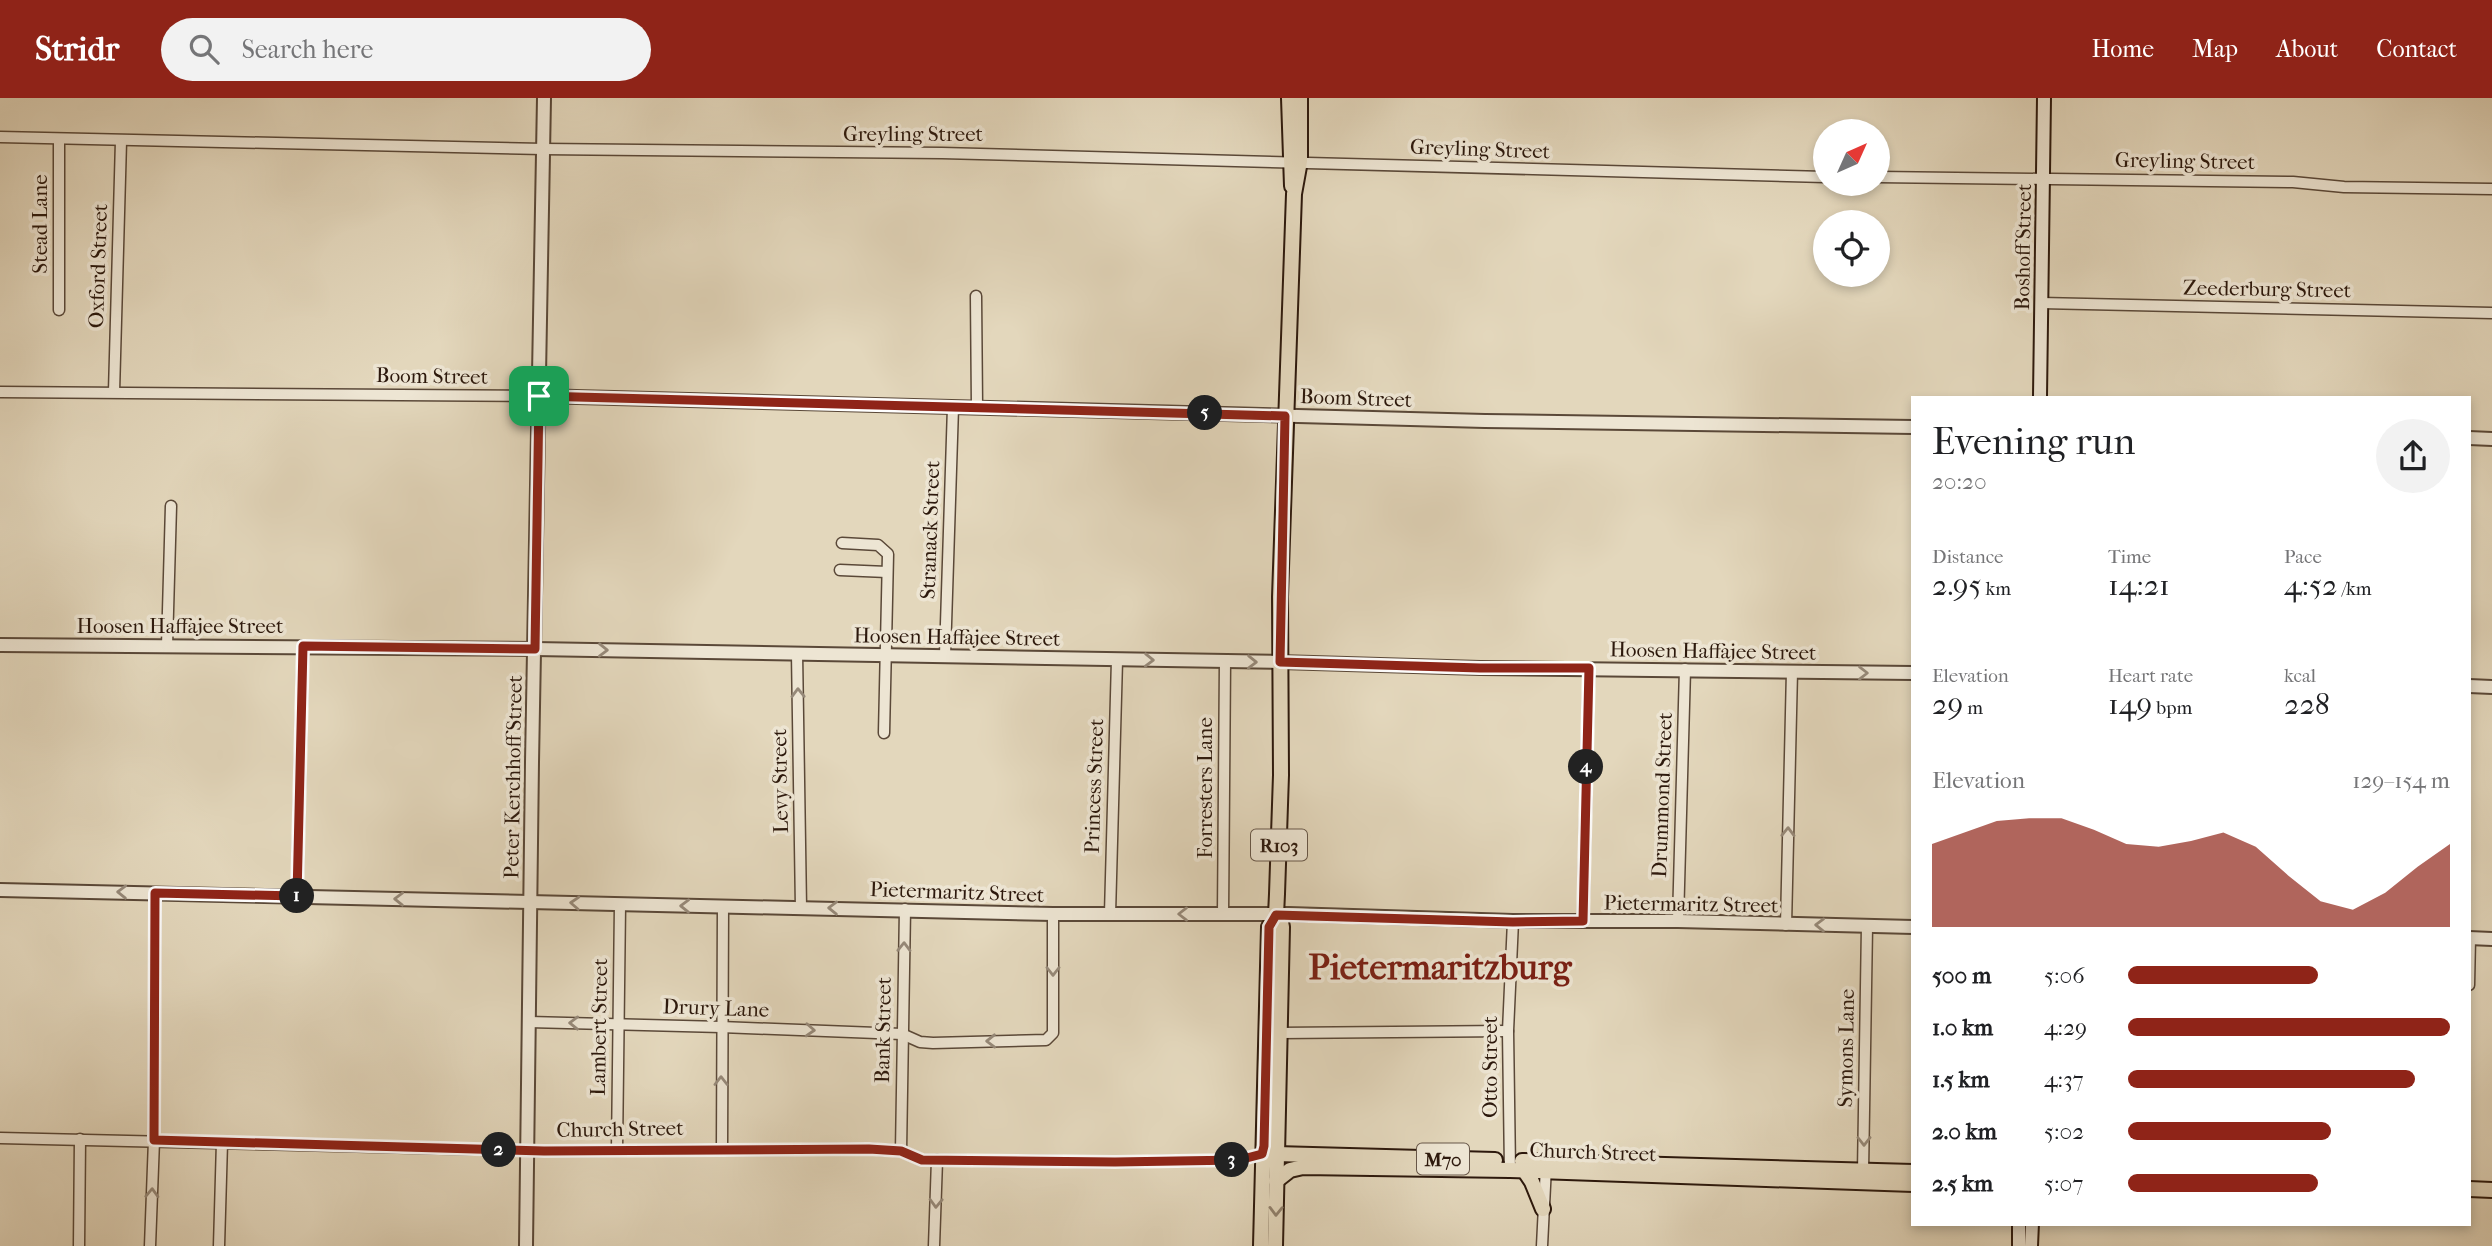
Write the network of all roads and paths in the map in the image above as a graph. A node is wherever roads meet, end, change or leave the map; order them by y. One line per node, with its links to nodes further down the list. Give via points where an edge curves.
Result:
1 (544, 98): 8 (street, Peter Kerchhoff Street)
2 (1289, 98): 9 (main road, R103)
3 (1300, 98): 9 (main road, R103)
4 (2044, 98): 12 (street, Boshoff Street)
5 (0, 137): 6 (street, Greyling Street)
6 (60, 139): 7 (street, Greyling Street); 16 (street, Stead Lane)
7 (121, 141): 8 (street, Greyling Street); 19 (street, Oxford Street)
8 (543, 149): 9 (street, Greyling Street); 20 (street, Peter Kerchhoff Street)
9 (1295, 161): 10 (street, Greyling Street); 24 (main road, R103)
10 (1813, 177)
11 (1890, 177): 12 (street, Greyling Street)
12 (2044, 178): 13 (street, Greyling Street); 15 (street, Boshoff Street)
13 (2492, 188)
14 (976, 296): 23 (street)
15 (2041, 303): 17 (street, Zeederburg Street); 21 (street, Boshoff Street)
16 (59, 310)
17 (2492, 313)
18 (0, 392): 19 (street, Boom Street)
19 (114, 392): 20 (street, Boom Street)
20 (539, 396): 22 (street, Boom Street); 35 (street, Peter Kerchhoff Street)
21 (2040, 396)
22 (953, 407): 23 (street, Boom Street); 38 (street, Stranack Street)
23 (977, 407): 24 (street, Boom Street)
24 (1285, 416): 25 (street, Boom Street); 41 (main road, R103)
25 (1911, 427)
26 (2471, 438): 27 (street)
27 (2492, 439)
28 (170, 506): 33 (street)
29 (842, 543): 31 (street, via 884,548)
30 (840, 570): 31 (street)
31 (887, 572): 37 (street)
32 (0, 645): 33 (street, Hoosen Haffajee Street)
33 (167, 646): 34 (street, Hoosen Haffajee Street)
34 (303, 646): 35 (street, Hoosen Haffajee Street); 51 (street)
35 (535, 649): 36 (street, Hoosen Haffajee Street, one-way to 36); 52 (street, Peter Kerchhoff Street)
36 (797, 653): 37 (street, Hoosen Haffajee Street); 55 (street, Levy Street, one-way to 36)
37 (884, 654): 38 (street, Hoosen Haffajee Street); 48 (street)
38 (946, 655): 39 (street, Hoosen Haffajee Street)
39 (1117, 660): 40 (street, Hoosen Haffajee Street, one-way to 40); 58 (street, Princess Street)
40 (1225, 661): 41 (street, Hoosen Haffajee Street, one-way to 41); 59 (street, Forresters Lane)
41 (1280, 662): 42 (street, Hoosen Haffajee Street); 60 (main road, R103)
42 (1589, 668): 43 (street, Hoosen Haffajee Street); 61 (street)
43 (1685, 669): 44 (street, Hoosen Haffajee Street); 62 (street, Drummond Street)
44 (1792, 671): 45 (street, Hoosen Haffajee Street, one-way to 45); 64 (street, one-way to 44)
45 (1911, 673)
46 (2471, 686): 47 (street)
47 (2492, 687)
48 (884, 733)
49 (0, 890): 50 (street, Pietermaritz Street, one-way to 49)
50 (155, 893): 51 (street, Pietermaritz Street); 77 (street)
51 (297, 896): 52 (street, Pietermaritz Street, one-way to 51)
52 (530, 902): 53 (street, Pietermaritz Street, one-way to 52); 69 (street, Peter Kerchhoff Street)
53 (620, 905): 54 (street, Pietermaritz Street, one-way to 53); 70 (street, Lambert Street)
54 (723, 906): 55 (street, Pietermaritz Street); 71 (street)
55 (801, 908): 56 (street, Pietermaritz Street, one-way to 55)
56 (905, 909): 57 (street, Pietermaritz Street); 74 (street, Bank Street, one-way to 56)
57 (1053, 914): 58 (street, Pietermaritz Street); 74 (street, Drury Lane, one-way to 74, via 1054,1029 1049,1038 920,1042)
58 (1110, 914): 59 (street, Pietermaritz Street, one-way to 58)
59 (1223, 914): 60 (street, Pietermaritz Street)
60 (1276, 915): 63 (street, Pietermaritz Street); 73 (main road, R103, via 1282,927); 83 (main road, R103, via 1269,927)
61 (1583, 921): 62 (street, Pietermaritz Street); 63 (street, Pietermaritz Street)
62 (1678, 921): 64 (street, Pietermaritz Street)
63 (1513, 922): 72 (street, Otto Street)
64 (1786, 925): 65 (street, Pietermaritz Street, one-way to 64)
65 (1867, 926): 66 (street, Pietermaritz Street); 87 (street, Symons Lane, one-way to 87)
66 (1911, 927)
67 (2471, 938): 68 (street)
68 (2492, 940)
69 (529, 1023): 70 (street, Drury Lane, one-way to 69); 80 (street, Peter Kerchhoff Street)
70 (619, 1024): 71 (street, Drury Lane); 81 (street, Lambert Street)
71 (721, 1027): 74 (street, Drury Lane, one-way to 74); 79 (street, one-way to 71)
72 (1508, 1031): 73 (street); 85 (street, Otto Street)
73 (1279, 1033): 83 (main road, R103)
74 (902, 1034): 82 (street, Bank Street)
75 (0, 1138): 76 (street, Church Street)
76 (80, 1139): 77 (street, Church Street); 98 (street)
77 (154, 1140): 78 (street, Church Street); 99 (street, one-way to 77)
78 (222, 1142): 80 (street, Church Street); 100 (street)
79 (722, 1149): 81 (street, Church Street); 82 (street, Church Street)
80 (527, 1150): 81 (street, Church Street); 101 (street, Peter Kerchhoff Street)
81 (617, 1150)
82 (901, 1151): 84 (street, Church Street, via 922,1160)
83 (1267, 1159): 84 (street, Church Street); 85 (main road, Church Street / M70); 89 (main road, R103); 103 (main road, R103)
84 (937, 1160): 102 (street, one-way to 102)
85 (1515, 1167): 86 (main road, Church Street / M70); 89 (main road, Church Street / M70, via 1303,1167); 95 (main road, via 1532,1182)
86 (1546, 1167): 87 (main road, Church Street / M70); 92 (main road, Church Street / M70); 95 (street)
87 (1863, 1171): 88 (main road, Church Street / M70)
88 (1911, 1172)
89 (1276, 1181): 104 (main road, R103, one-way to 104)
90 (2471, 1181): 91 (main road)
91 (2492, 1181)
92 (1911, 1184)
93 (2471, 1189): 94 (main road)
94 (2492, 1190)
95 (1543, 1209): 105 (street)
96 (2019, 1226): 106 (street)
97 (2032, 1226): 107 (street)
98 (79, 1246)
99 (150, 1246)
100 (219, 1246)
101 (526, 1246)
102 (934, 1246)
103 (1261, 1246)
104 (1275, 1246)
105 (1542, 1246)
106 (2019, 1246)
107 (2031, 1246)

